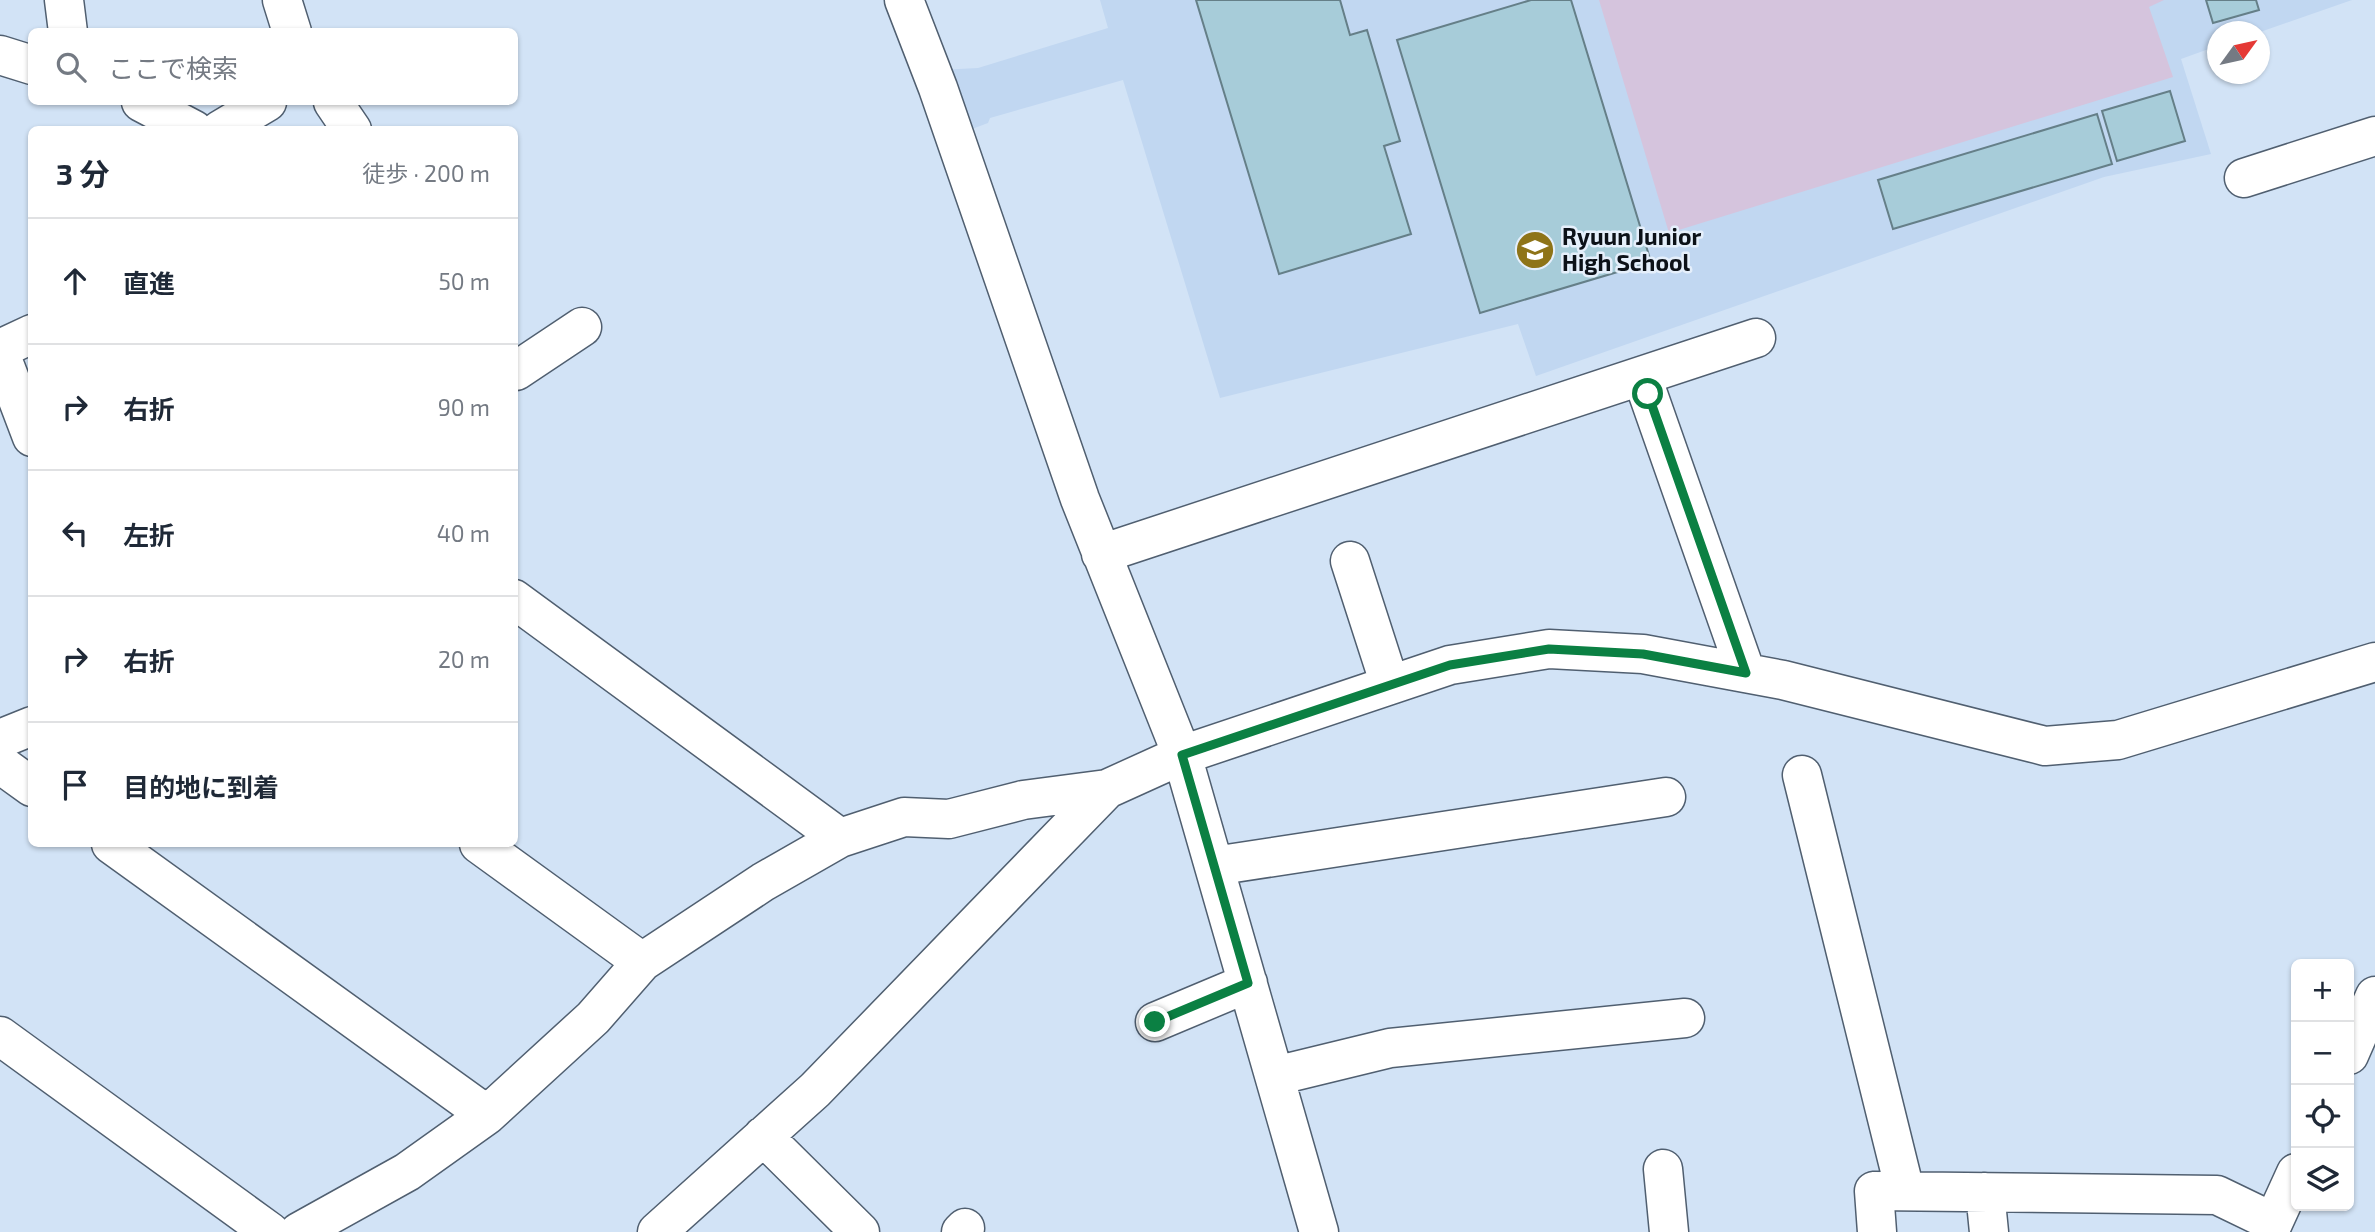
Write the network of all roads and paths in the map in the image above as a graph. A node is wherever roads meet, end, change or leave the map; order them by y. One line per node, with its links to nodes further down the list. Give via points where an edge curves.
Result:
1 (64, 0): 4 (street)
2 (282, 0): 5 (street)
3 (904, 0): 23 (street)
4 (68, 28)
5 (291, 28)
6 (0, 55): 7 (street)
7 (28, 64)
8 (147, 105): 11 (street)
9 (262, 105): 12 (street)
10 (335, 105): 13 (street)
11 (186, 126)
12 (227, 126)
13 (349, 126)
14 (2375, 136): 15 (street)
15 (2244, 178)
16 (582, 327): 20 (street)
17 (28, 336): 19 (street)
18 (1756, 338): 23 (street)
19 (0, 351): 22 (street)
20 (518, 370)
21 (1648, 394): 27 (street)
22 (28, 426)
23 (1101, 554): 31 (street)
24 (1350, 561): 28 (street)
25 (518, 601): 37 (street)
26 (2375, 662): 27 (street, via 2118,740 2046,746)
27 (1746, 673): 28 (street, via 1643,654 1549,649 1450,665)
28 (1390, 685): 31 (street)
29 (28, 728): 30 (street)
30 (0, 739)
31 (1182, 755): 35 (street); 40 (street)
32 (0, 764): 34 (street)
33 (1802, 775): 53 (street)
34 (28, 784)
35 (1107, 789): 37 (street, via 1023,800 949,819 904,817); 50 (street, via 815,1090)
36 (1666, 797): 40 (street)
37 (840, 838): 41 (street, via 763,882)
38 (115, 847): 49 (street)
39 (483, 847): 41 (street)
40 (1214, 866): 42 (street)
41 (642, 962): 49 (street, via 593,1018)
42 (1248, 983): 45 (street); 48 (street)
43 (2375, 996): 47 (street)
44 (1685, 1018): 48 (street, via 1390,1048)
45 (1155, 1022)
46 (0, 1035): 56 (street)
47 (2354, 1044)
48 (1275, 1076): 60 (street)
49 (487, 1115): 57 (street, via 407,1172)
50 (763, 1136): 58 (street); 59 (street)
51 (1663, 1169): 61 (street)
52 (2291, 1184): 55 (street)
53 (1905, 1191): 54 (street); 62 (street, via 1874,1191)
54 (1984, 1192): 55 (street, via 2217,1195); 63 (street)
55 (2271, 1227)
56 (270, 1232)
57 (299, 1232)
58 (657, 1232)
59 (860, 1232)
60 (1319, 1232)
61 (1669, 1232)
62 (1877, 1232)
63 (1989, 1232)

